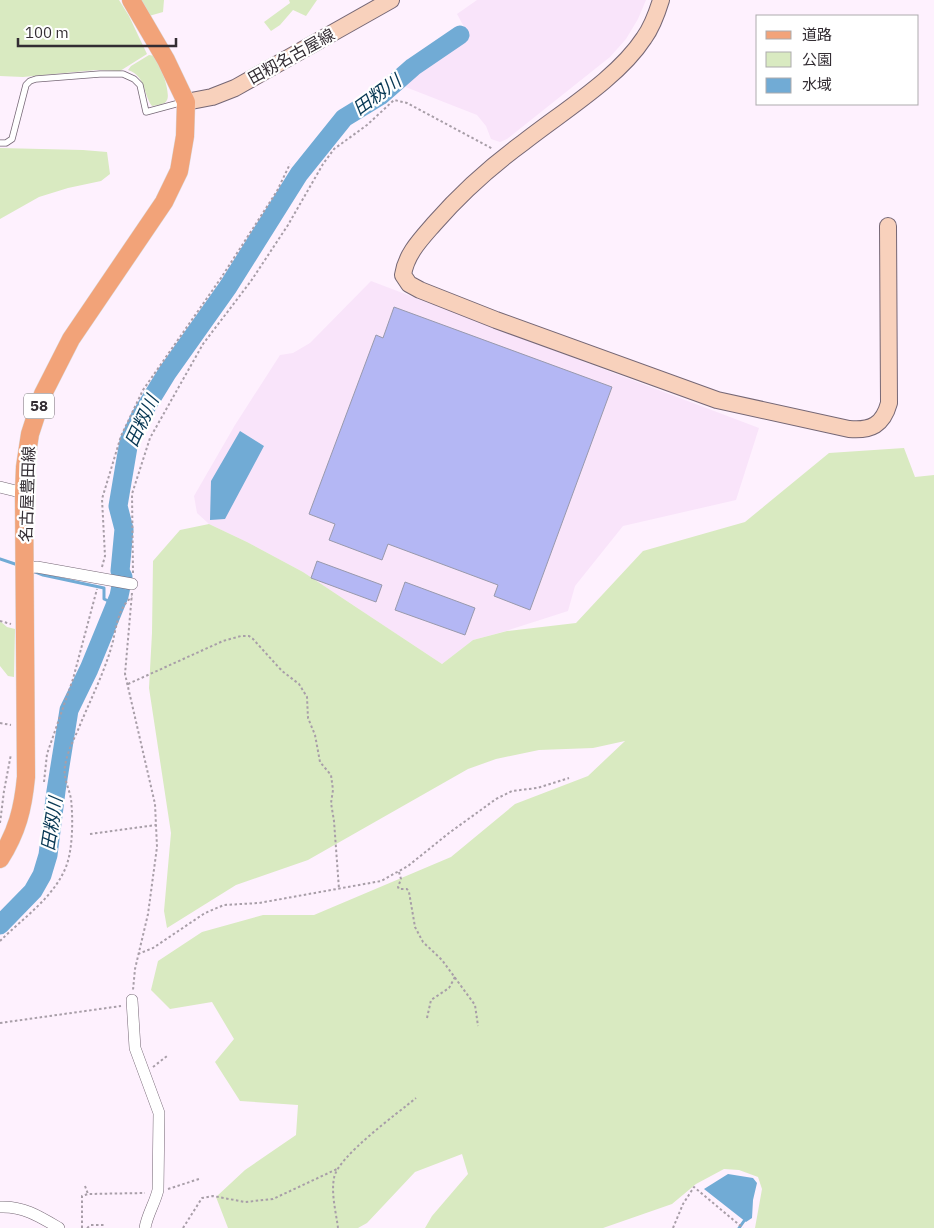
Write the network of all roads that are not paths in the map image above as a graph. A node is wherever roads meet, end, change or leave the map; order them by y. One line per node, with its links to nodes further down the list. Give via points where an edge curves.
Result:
1 (132, 0): 4 (main road, 名古屋豊田線 / 58)
2 (391, 0): 4 (street, 田籾名古屋線, via 235,88)
3 (661, 0): 6 (street, via 645,38 614,73 502,158 461,194 420,241 404,265 403,275 409,284 496,320 718,400 862,430 880,422 889,402)
4 (186, 102): 5 (lane, via 146,112 140,85 123,74 30,81 26,85 12,138); 8 (main road, 名古屋豊田線 / 58, via 179,170 164,202 71,339 43,394 30,434)
5 (0, 143)
6 (888, 226)
7 (0, 487): 8 (street)
8 (24, 493): 9 (main road, 名古屋豊田線 / 58)
9 (25, 568): 10 (street, via 37,567 100,583); 11 (main road, 名古屋豊田線 / 58, via 26,777 20,816 12,840)
10 (129, 584)
11 (0, 859)
12 (132, 1000): 15 (street, via 135,1048 159,1113 158,1191)
13 (0, 1207): 14 (street, via 37,1214)
14 (58, 1228)
15 (145, 1228)

